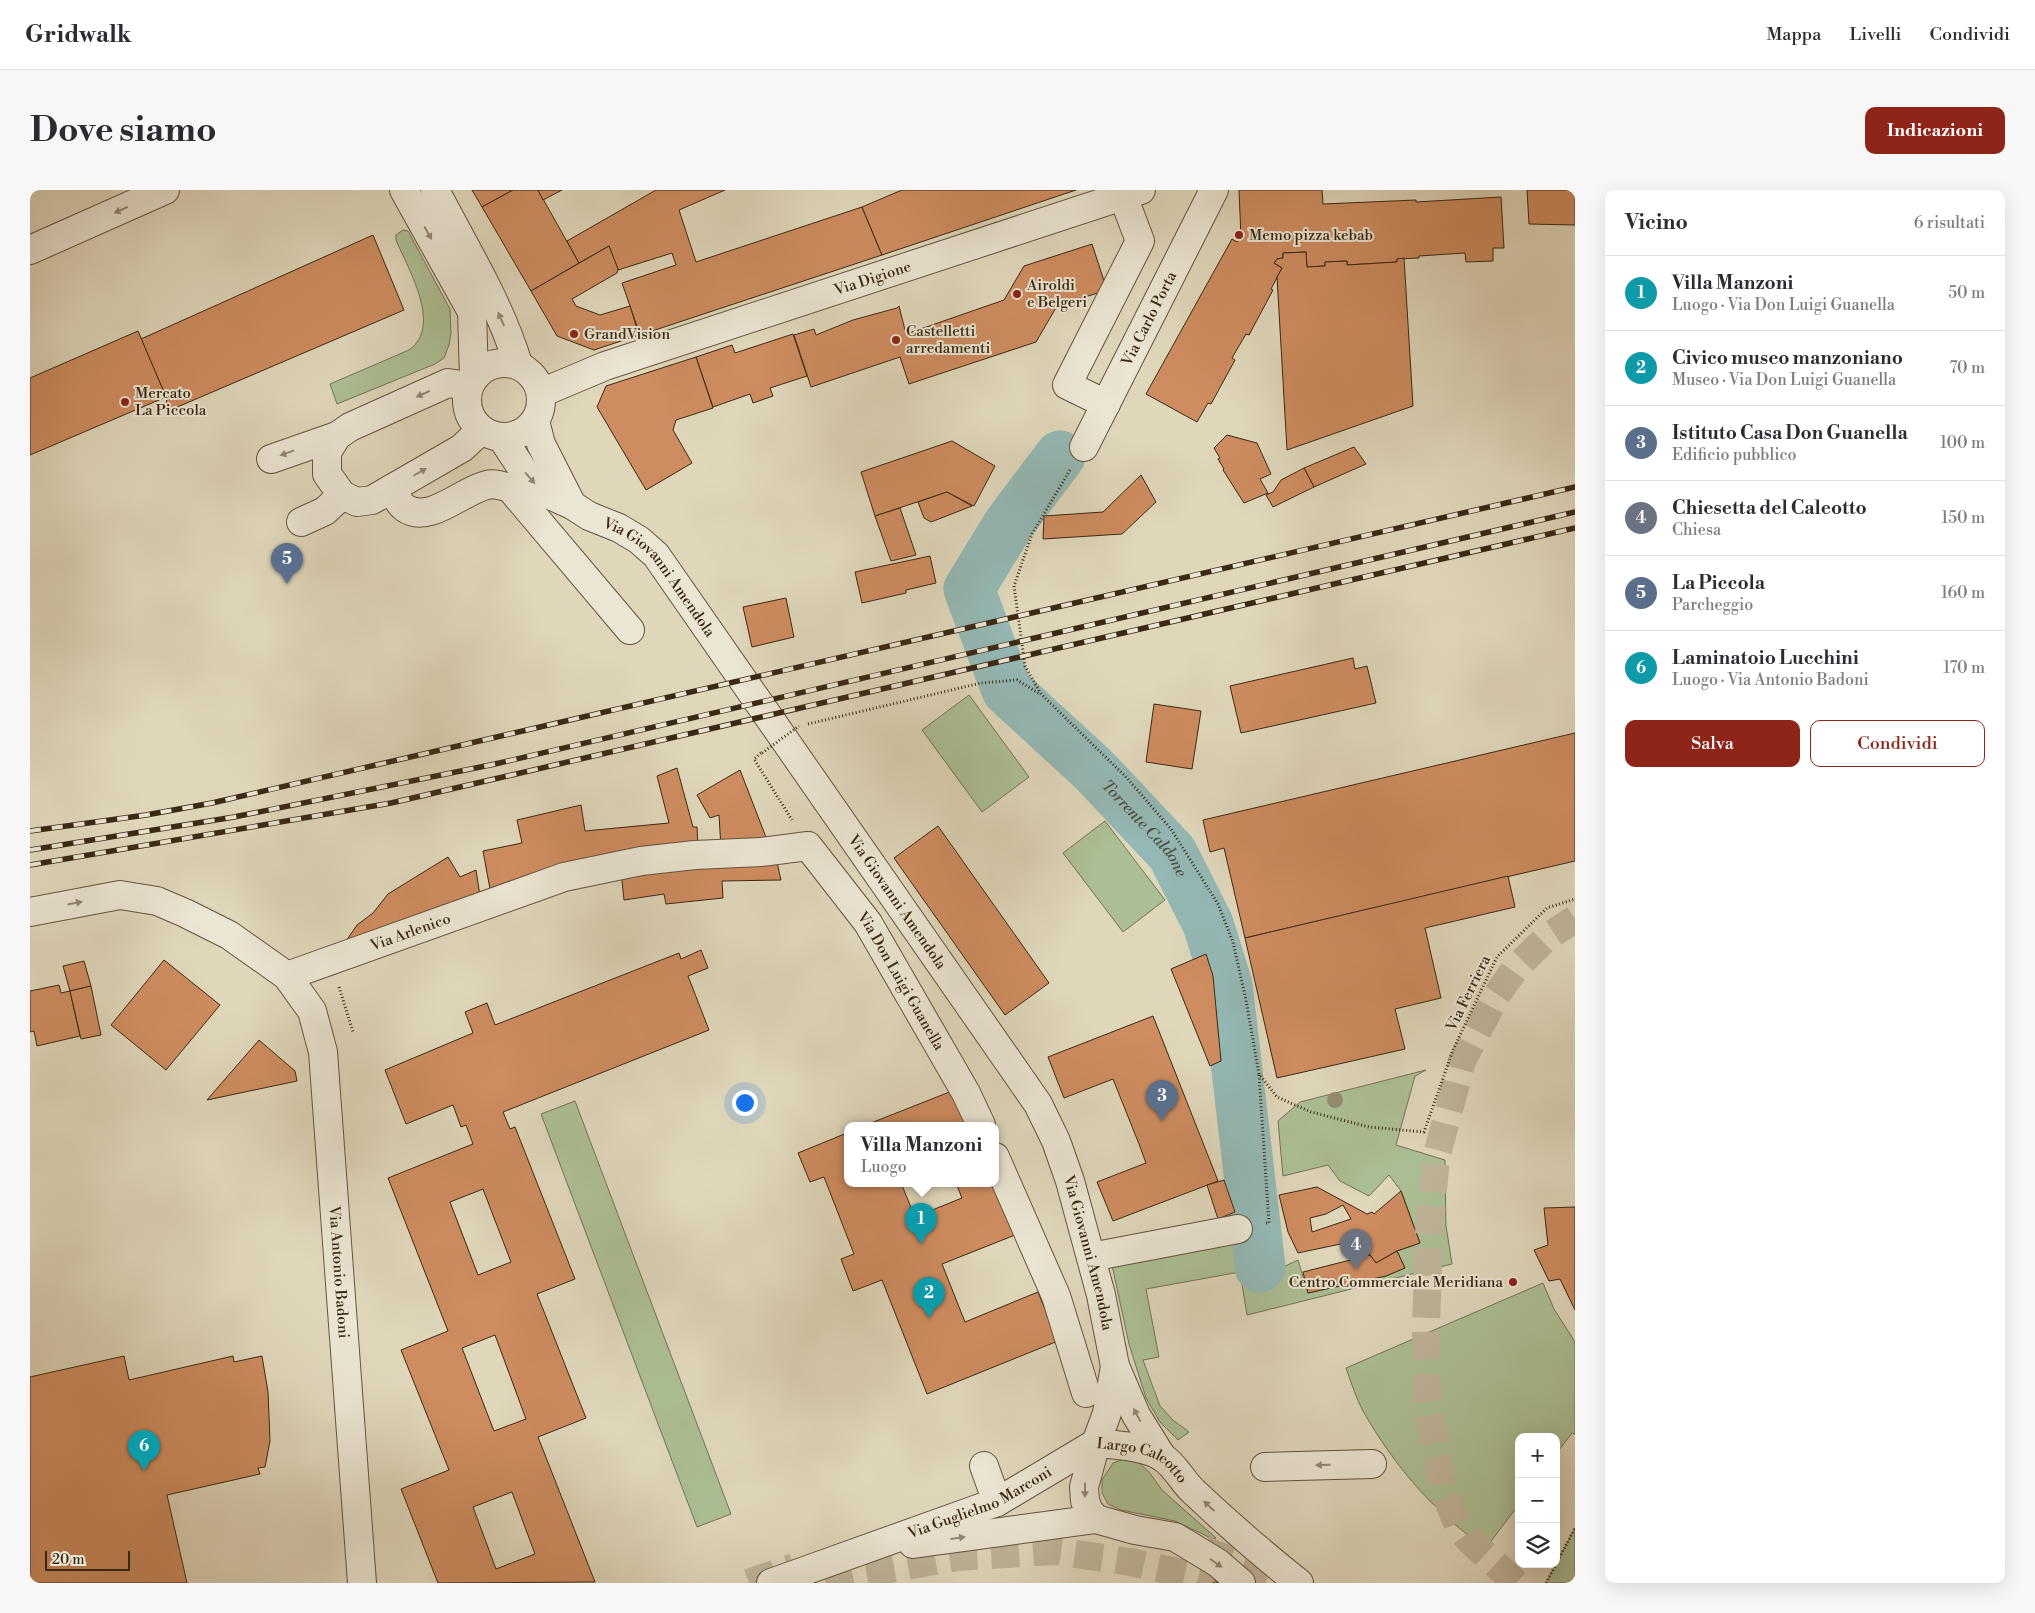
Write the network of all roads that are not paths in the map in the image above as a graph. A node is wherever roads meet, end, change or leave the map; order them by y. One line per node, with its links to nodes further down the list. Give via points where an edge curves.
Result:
1 (165, 190): 6 (street, one-way to 6)
2 (404, 190): 8 (street, Via Giovanni Amendola, one-way to 8, via 472,312)
3 (435, 190): 7 (street, one-way to 3)
4 (1214, 190): 9 (street, Via Carlo Porta)
5 (1132, 193): 7 (street, Via Digione, via 605,366); 9 (street, via 1140,241 1067,385)
6 (30, 250)
7 (531, 379): 8 (street, via 501,362 482,370); 10 (street, via 541,404)
8 (472, 381): 11 (street, Via Giovanni Amendola, via 467,398 472,421); 12 (street, one-way to 12, via 448,383 363,420)
9 (1106, 404): 13 (street, Via Carlo Porta)
10 (535, 421): 11 (street, via 514,436); 17 (street, via 541,444)
11 (492, 434): 15 (street, one-way to 11); 17 (street, Via Giovanni Amendola, one-way to 17, via 542,492)
12 (336, 436): 14 (street, one-way to 14); 16 (street, via 327,452 327,474)
13 (1084, 447)
14 (271, 459)
15 (391, 489): 16 (street, via 372,500 357,502); 19 (street, via 403,507 415,513 429,512 487,485 510,488)
16 (342, 495): 18 (street, via 325,512)
17 (572, 505): 26 (street, Via Giovanni Amendola, via 626,532 656,555 1038,1104 1059,1149)
18 (301, 522)
19 (630, 630)
20 (808, 846): 22 (street, Via Arlenico, via 640,861 578,873); 23 (street, Via Don Luigi Guanella, via 868,923)
21 (30, 912): 22 (street, one-way to 22, via 120,895 157,901 229,935)
22 (287, 976): 37 (street, Via Antonio Badoni, via 312,1010 323,1052)
23 (980, 1122)
24 (999, 1166): 28 (street, via 1056,1296)
25 (1238, 1229): 26 (street)
26 (1091, 1257): 27 (street, Via Giovanni Amendola)
27 (1115, 1366): 29 (street, Via Giovanni Amendola, via 1107,1413); 30 (street, Via Giovanni Amendola, one-way to 27, via 1136,1415)
28 (1086, 1393)
29 (1096, 1443): 30 (street, Largo Caleotto, via 1133,1447); 34 (street, Via Guglielmo Marconi); 35 (street, Largo Caleotto, one-way to 35, via 1084,1487 1085,1501)
30 (1162, 1457): 40 (street, Largo Caleotto, one-way to 30, via 1245,1540)
31 (1372, 1464): 33 (street, one-way to 33)
32 (984, 1466): 34 (street)
33 (1265, 1467)
34 (997, 1502): 36 (street, Via Guglielmo Marconi)
35 (1096, 1519): 36 (street, Via Guglielmo Marconi, one-way to 35); 39 (street, one-way to 39, via 1176,1537 1218,1563)
36 (858, 1552): 38 (street, Via Guglielmo Marconi)
37 (361, 1582)
38 (771, 1583)
39 (1241, 1583)
40 (1300, 1583)

